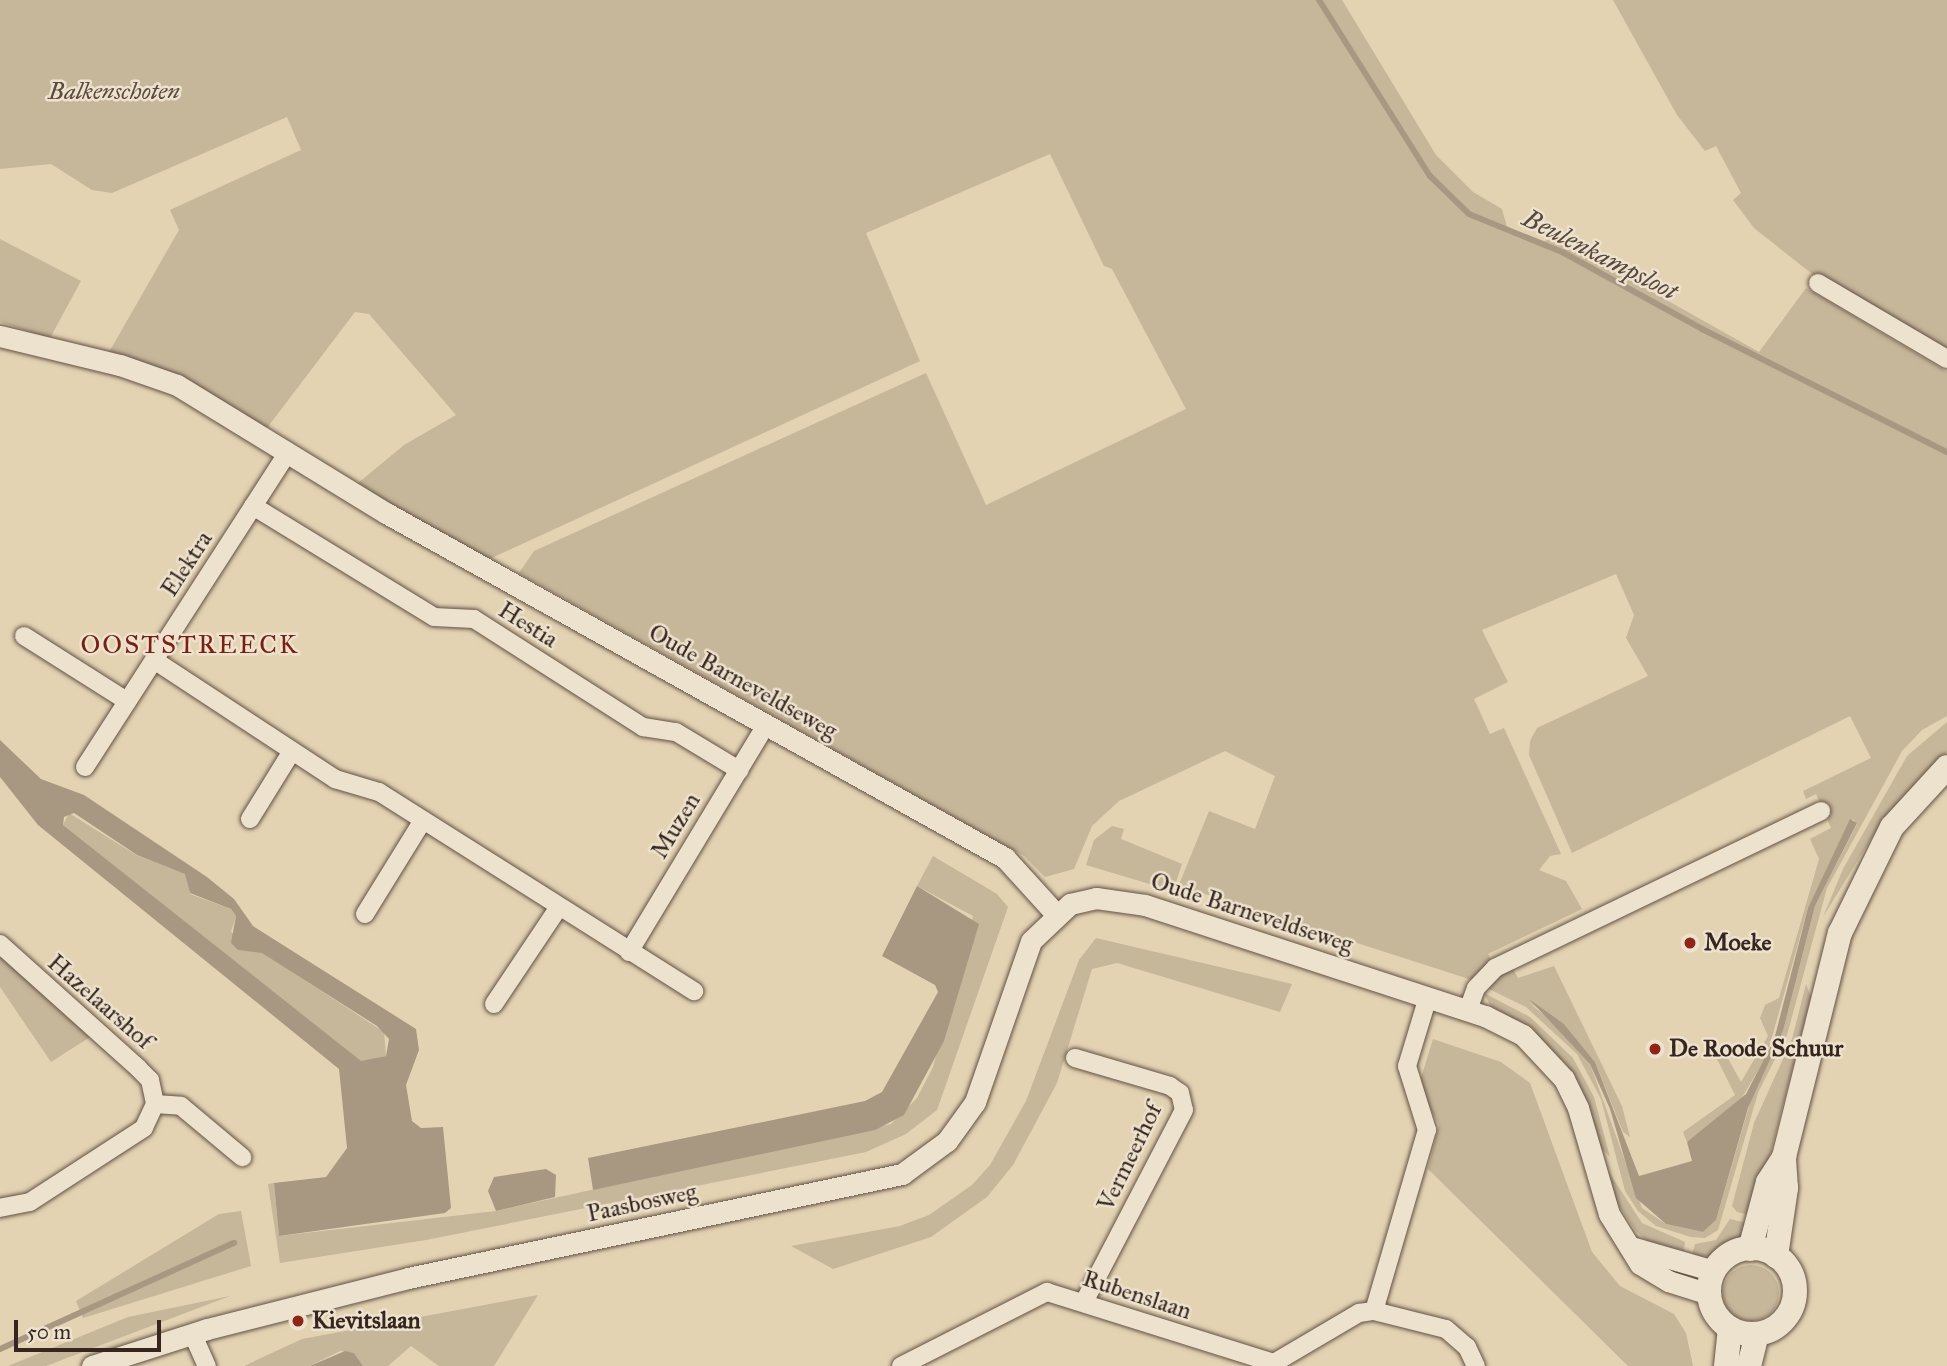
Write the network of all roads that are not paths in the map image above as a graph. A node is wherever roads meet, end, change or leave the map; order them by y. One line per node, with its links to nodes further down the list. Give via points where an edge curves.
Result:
1 (1818, 284): 3 (street)
2 (0, 336): 4 (street, Oude Barneveldseweg, via 177,384)
3 (1947, 359)
4 (288, 452): 5 (street, Elektra); 9 (street, Oude Barneveldseweg)
5 (253, 506): 7 (street, Elektra); 13 (street, Hestia, via 434,617 474,620 643,727 676,732)
6 (24, 636): 8 (street)
7 (154, 660): 8 (street, Elektra); 10 (street)
8 (127, 701): 11 (street, Elektra)
9 (766, 725): 13 (street, Muzen); 19 (street, Oude Barneveldseweg, via 1005,858)
10 (292, 751): 15 (street); 16 (street, via 335,779 379,792)
11 (85, 767)
12 (1947, 767): 29 (main road, via 1892,827 1851,904 1830,966)
13 (739, 770): 21 (street, Muzen)
14 (1821, 811): 25 (street, via 1495,968 1476,988)
15 (250, 820)
16 (423, 820): 17 (street); 18 (street)
17 (559, 907): 21 (street); 24 (street)
18 (365, 914)
19 (1056, 914): 23 (street, Oude Barneveldseweg, via 1096,898 1144,905); 38 (street, Paasbosweg, via 1025,954 965,1119 933,1155 902,1174 408,1278)
20 (0, 944): 27 (street, Hazelaarshof, via 150,1080)
21 (629, 952): 22 (street)
22 (694, 990)
23 (1428, 997): 25 (street, Oude Barneveldseweg); 35 (street, via 1407,1066 1427,1130)
24 (494, 1004)
25 (1468, 1010): 33 (street, Oude Barneveldseweg, via 1522,1035 1552,1062 1578,1108 1609,1214 1632,1247)
26 (1075, 1058): 34 (street, Vermeerhof, via 1170,1086 1180,1093 1184,1110)
27 (155, 1104): 28 (street, via 181,1106); 30 (street, via 144,1128 30,1202)
28 (242, 1157)
29 (1784, 1157): 31 (main road, via 1768,1182); 32 (main road, via 1786,1188)
30 (0, 1208)
31 (1750, 1249): 32 (main road); 33 (main road, via 1733,1253)
32 (1776, 1256): 37 (main road, via 1793,1280 1793,1299 1780,1324)
33 (1712, 1282): 36 (main road, via 1714,1312)
34 (1084, 1302): 35 (street, Rubenslaan, via 1274,1363); 41 (street, Rubenslaan, via 1047,1292)
35 (1366, 1312): 42 (street, via 1446,1329 1467,1347)
36 (1730, 1328): 37 (main road); 43 (main road)
37 (1756, 1334): 44 (main road)
38 (193, 1335): 39 (street, Paasbosweg); 40 (street)
39 (92, 1366)
40 (207, 1366)
41 (901, 1366)
42 (1476, 1366)
43 (1726, 1366)
44 (1748, 1366)

